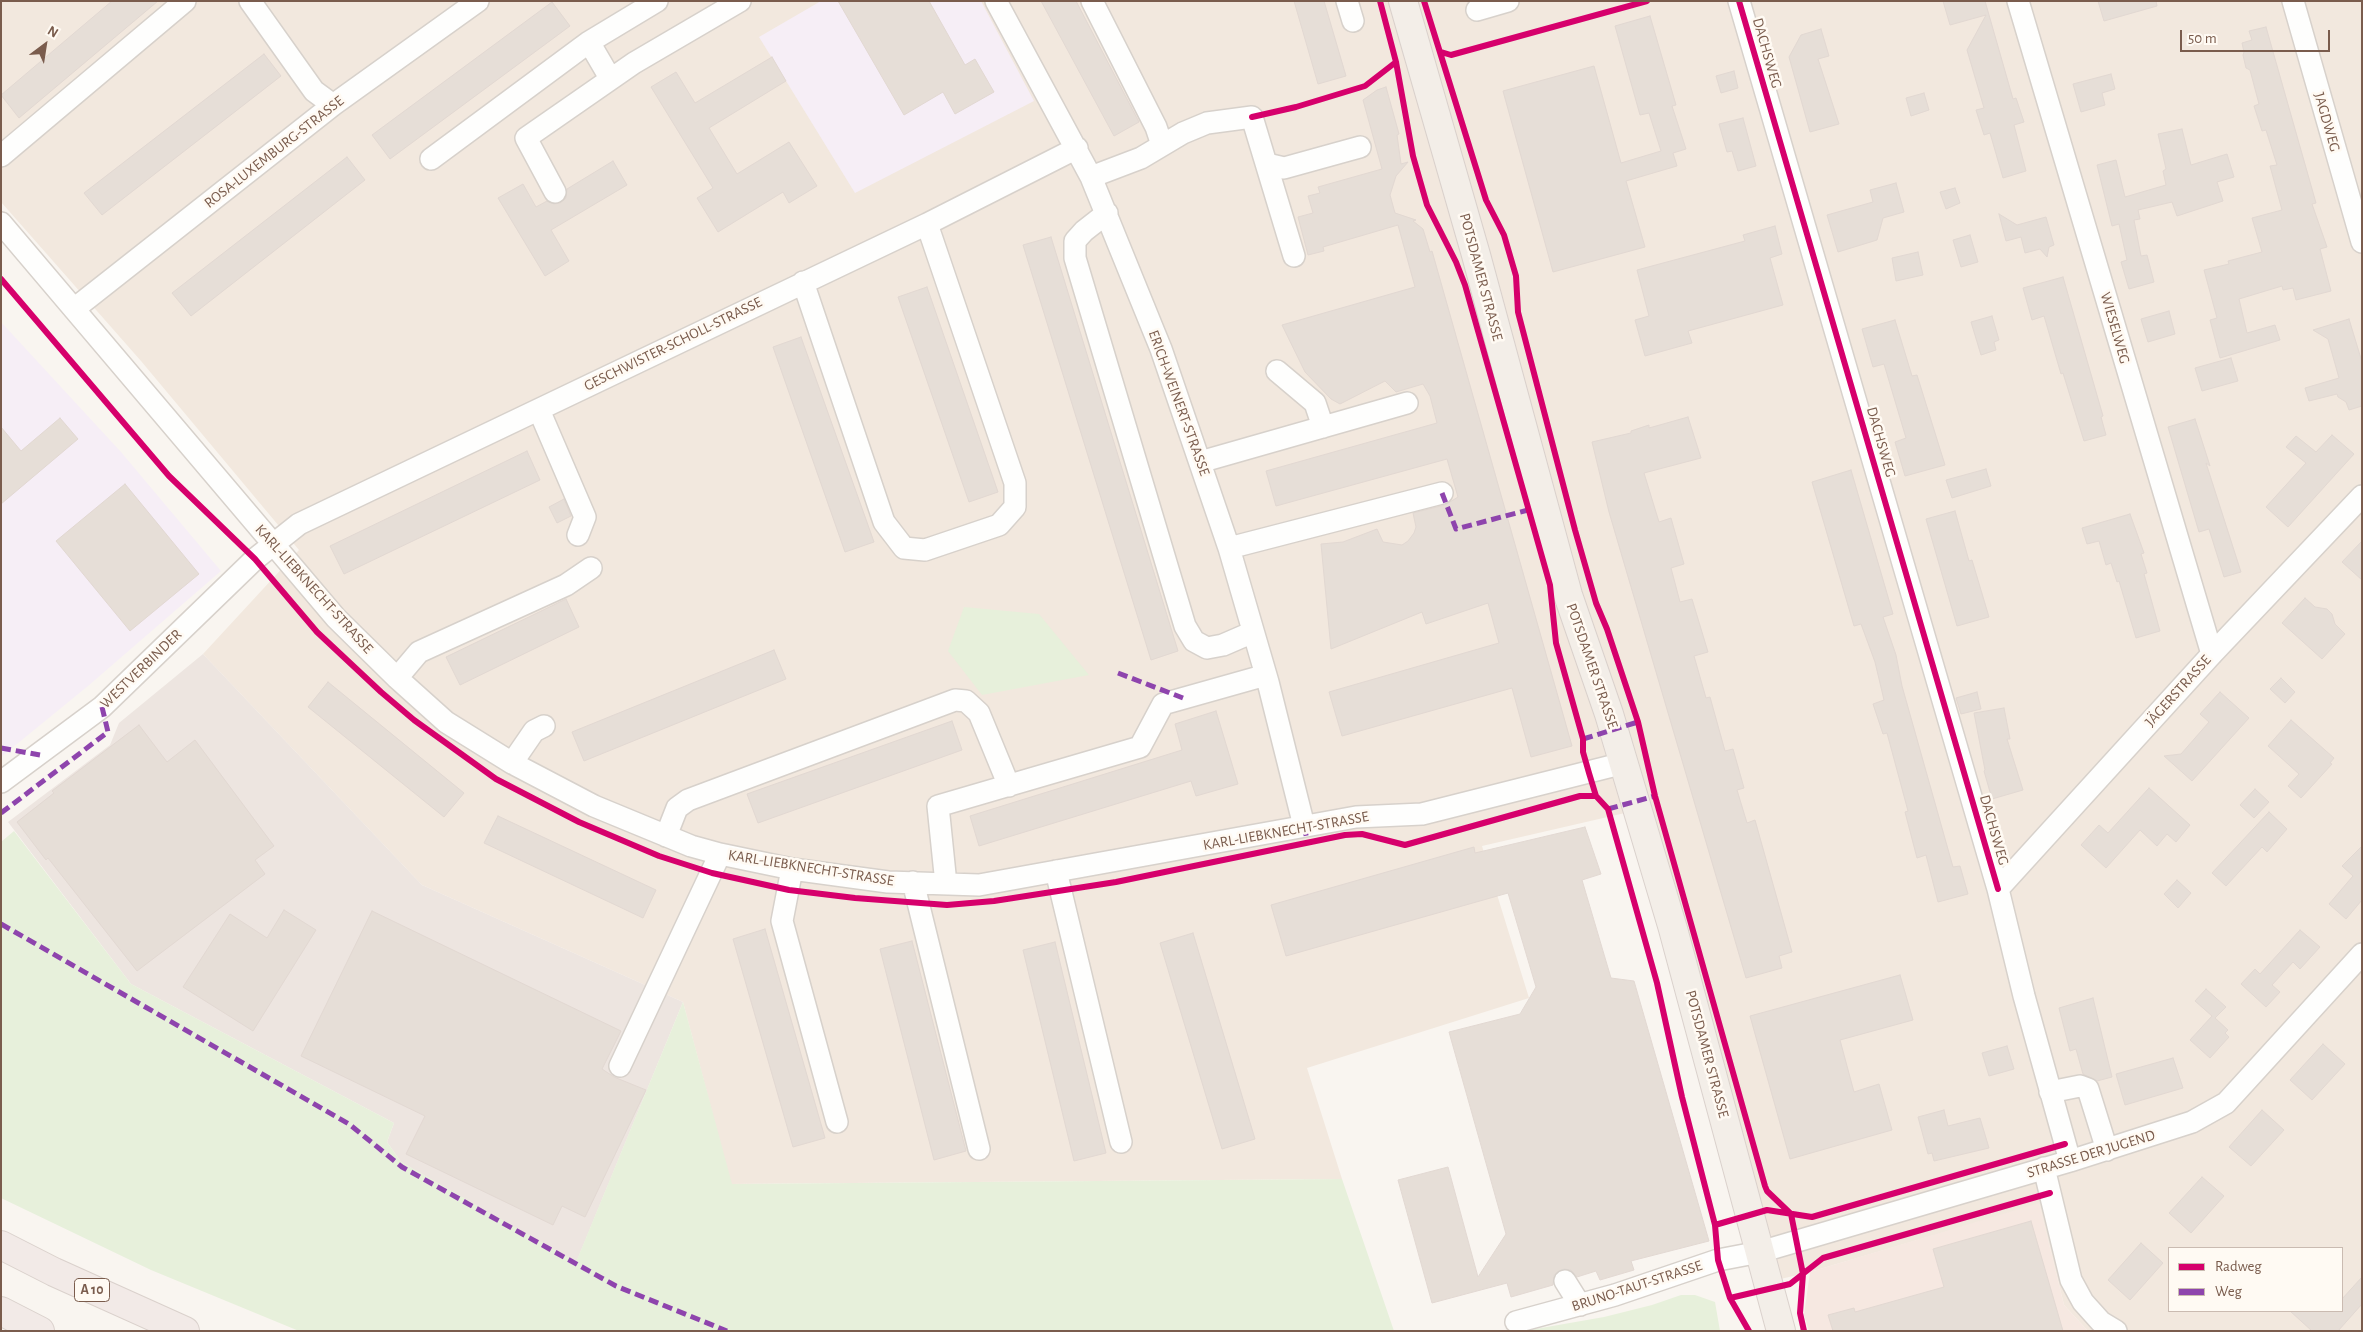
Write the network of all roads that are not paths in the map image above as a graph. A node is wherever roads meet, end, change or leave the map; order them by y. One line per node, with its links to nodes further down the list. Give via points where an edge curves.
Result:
1 (185, 1): 20 (street)
2 (250, 1): 16 (street, via 314,91)
3 (478, 1): 16 (street, ROSA-LUXEMBURG-STRASSE)
4 (657, 1): 14 (street)
5 (740, 1): 15 (street)
6 (996, 1): 19 (street, ERICH-WEINERT-STRASSE)
7 (1092, 1): 17 (street)
8 (1403, 1): 49 (main road, POTSDAMER STRASSE, via 1568,595)
9 (1508, 1): 13 (street)
10 (1739, 1): 59 (street, DACHSWEG)
11 (2018, 1): 44 (street, WIESELWEG)
12 (2293, 1): 28 (street, JAGDWEG)
13 (1477, 10)
14 (589, 42): 15 (street); 21 (street)
15 (610, 78): 24 (street, via 526,138)
16 (332, 105): 31 (street, ROSA-LUXEMBURG-STRASSE)
17 (1162, 145): 22 (street, via 1207,123 1252,117); 23 (street, via 1141,158)
18 (1360, 147): 22 (street, via 1284,168)
19 (1077, 148): 23 (street, ERICH-WEINERT-STRASSE); 27 (street, GESCHWISTER-SCHOLL-STRASSE)
20 (1, 156)
21 (432, 159)
22 (1266, 164): 29 (street)
23 (1091, 177): 25 (street, ERICH-WEINERT-STRASSE)
24 (555, 192)
25 (1107, 213): 36 (street, ERICH-WEINERT-STRASSE, via 1161,349); 43 (street, via 1075,241 1075,258 1185,626 1194,641 1207,648)
26 (1, 223): 31 (street, KARL-LIEBKNECHT-STRASSE)
27 (926, 224): 30 (street, GESCHWISTER-SCHOLL-STRASSE); 30 (street, via 1015,483 1015,507 999,525 924,550 904,548 884,522)
28 (2362, 242)
29 (1294, 256)
30 (803, 282): 34 (street, GESCHWISTER-SCHOLL-STRASSE)
31 (74, 309): 40 (street, KARL-LIEBKNECHT-STRASSE)
32 (1277, 372): 35 (street, via 1315,403)
33 (1407, 403): 35 (street)
34 (539, 410): 39 (street, via 585,517); 40 (street, GESCHWISTER-SCHOLL-STRASSE, via 299,524)
35 (1322, 427): 36 (street)
36 (1200, 462): 41 (street, ERICH-WEINERT-STRASSE)
37 (1442, 493): 41 (street)
38 (2362, 496): 44 (street, JÄGERSTRASSE)
39 (578, 535)
40 (273, 545): 46 (street, KARL-LIEBKNECHT-STRASSE, via 336,618); 50 (street, WESTVERBINDER, via 102,707)
41 (1229, 548): 43 (street, ERICH-WEINERT-STRASSE)
42 (591, 568): 46 (street, via 566,585 419,652)
43 (1253, 632): 45 (street, ERICH-WEINERT-STRASSE)
44 (2212, 654): 59 (street, JÄGERSTRASSE)
45 (1266, 675): 51 (street, via 1163,704 1140,747); 52 (street, ERICH-WEINERT-STRASSE)
46 (396, 678): 48 (street, KARL-LIEBKNECHT-STRASSE, via 446,722)
47 (544, 726): 48 (street, via 534,731)
48 (512, 763): 53 (street, KARL-LIEBKNECHT-STRASSE, via 594,806)
49 (1624, 763): 52 (street, KARL-LIEBKNECHT-STRASSE, via 1422,814 1356,817); 70 (main road, POTSDAMER STRASSE, via 1673,929)
50 (1, 782)
51 (1008, 786): 53 (street, via 979,713 966,701 955,700 688,800 677,808); 58 (street, via 938,806)
52 (1304, 826): 56 (street, KARL-LIEBKNECHT-STRASSE)
53 (666, 836): 54 (street, KARL-LIEBKNECHT-STRASSE)
54 (720, 854): 55 (street, KARL-LIEBKNECHT-STRASSE); 61 (street)
55 (792, 869): 57 (street, KARL-LIEBKNECHT-STRASSE, via 888,882); 63 (street, via 782,921)
56 (1056, 871): 58 (street, KARL-LIEBKNECHT-STRASSE, via 979,885); 64 (street)
57 (913, 882): 58 (street, KARL-LIEBKNECHT-STRASSE); 65 (street)
58 (946, 884)
59 (1998, 889): 62 (street, DACHSWEG)
60 (2362, 954): 66 (street, STRASSE DER JUGEND, via 2226,1103 2192,1122)
61 (620, 1066)
62 (2050, 1092): 66 (street, via 2080,1086 2088,1089); 67 (street, DACHSWEG)
63 (837, 1122)
64 (1121, 1142)
65 (979, 1149)
66 (2107, 1150): 67 (street, STRASSE DER JUGEND)
67 (2070, 1161): 68 (street, STRASSE DER JUGEND)
68 (2044, 1168): 70 (street, STRASSE DER JUGEND); 78 (street, via 2071,1280 2083,1302 2101,1322)
69 (1, 1245): 76 (highway, A 10)
70 (1760, 1252): 72 (street, BRUNO-TAUT-STRASSE, via 1718,1260); 77 (main road, POTSDAMER STRASSE)
71 (1564, 1281): 72 (street)
72 (1580, 1305): 74 (street, BRUNO-TAUT-STRASSE)
73 (1, 1311): 75 (highway)
74 (1516, 1322)
75 (40, 1331)
76 (186, 1331)
77 (1781, 1331)
78 (2116, 1331)

